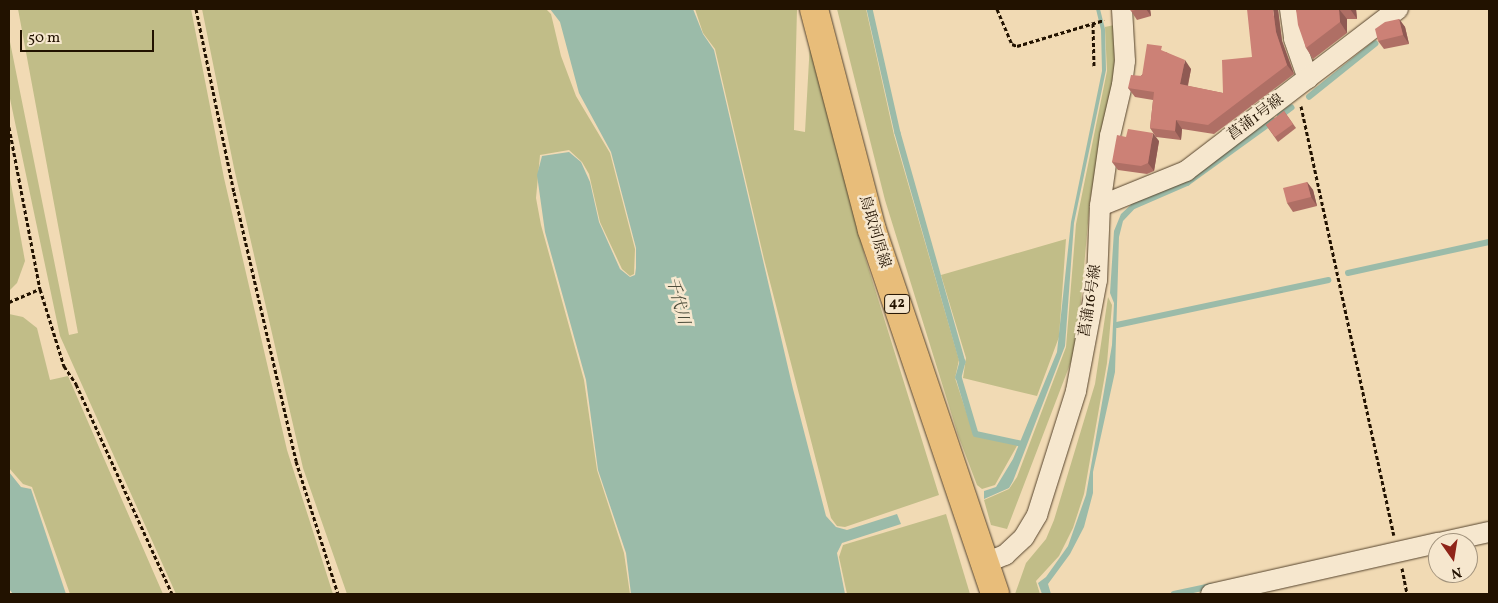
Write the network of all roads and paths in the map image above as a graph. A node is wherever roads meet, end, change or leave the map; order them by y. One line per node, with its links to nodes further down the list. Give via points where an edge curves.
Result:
1 (196, 9): 18 (path, via 292,444)
2 (814, 9): 16 (main road, 鳥取河原線 / 42, via 872,230)
3 (997, 9): 7 (path, via 1012,44 1017,46)
4 (1290, 9): 9 (street)
5 (1398, 9): 9 (street, 菖蒲1号線)
6 (1122, 12): 7 (path); 11 (street, 菖蒲16号線, via 1125,61)
7 (1093, 23): 8 (path)
8 (1094, 66)
9 (1302, 83): 11 (street, 菖蒲1号線, via 1186,171); 15 (path)
10 (9, 127): 12 (path)
11 (1100, 206): 16 (street, 菖蒲16号線, via 1097,280 1076,390 1037,515 1024,537 1005,555)
12 (40, 289): 13 (path); 17 (path, via 64,366 76,384)
13 (9, 302)
14 (1428, 545): 15 (street)
15 (1398, 552): 20 (street); 21 (path)
16 (985, 564): 19 (main road, 鳥取河原線 / 42)
17 (172, 594)
18 (338, 594)
19 (995, 594)
20 (1210, 594)
21 (1407, 594)

